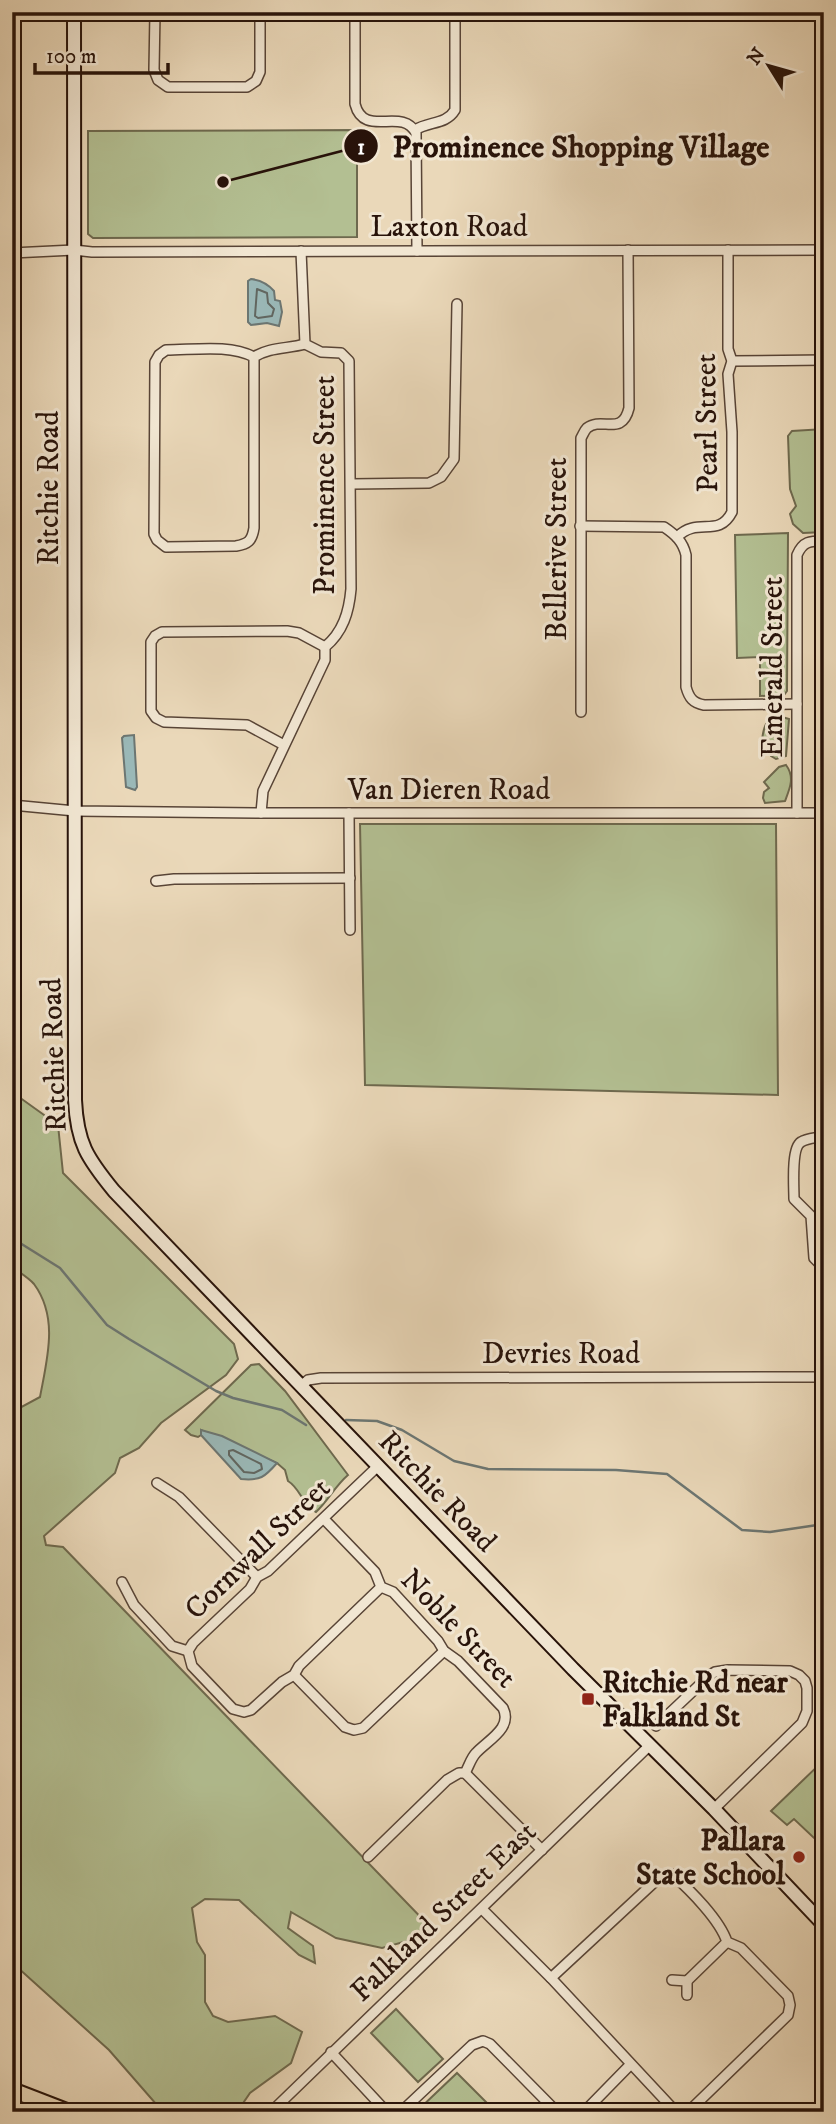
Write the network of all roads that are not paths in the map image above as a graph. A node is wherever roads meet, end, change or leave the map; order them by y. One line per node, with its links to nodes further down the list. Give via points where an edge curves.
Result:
1 (74, 12): 7 (street, Ritchie Road)
2 (155, 12): 3 (street, via 155,70 158,80 168,87 247,86 256,81 261,72)
3 (260, 12)
4 (355, 12): 6 (street, via 357,112 369,121 406,122)
5 (455, 12): 6 (street, via 455,110 443,121)
6 (415, 130): 12 (street)
7 (74, 250): 11 (street, Laxton Road); 13 (street, Laxton Road); 30 (street, Ritchie Road)
8 (628, 250): 9 (street, Laxton Road); 12 (street, Laxton Road); 20 (street, Bellerive Street, via 629,408 623,421 587,428 581,438)
9 (728, 250): 10 (street, Laxton Road); 18 (street, Pearl Street, via 728,349)
10 (824, 250)
11 (301, 251): 12 (street, Laxton Road); 15 (street, Prominence Street)
12 (417, 251)
13 (12, 253)
14 (457, 304): 19 (street, via 454,459 441,477 429,483)
15 (305, 344): 16 (street, via 267,349); 19 (street, Prominence Street, via 321,352 341,353 349,361)
16 (254, 357): 16 (street, via 252,538 236,546 166,547 154,534 155,362 166,351 233,350)
17 (824, 360): 18 (street)
18 (732, 361): 21 (street, Pearl Street, via 728,374 732,512 722,525 692,527)
19 (352, 484): 24 (street, Prominence Street, via 349,610 336,638)
20 (580, 526): 21 (street, Pearl Street, via 664,527); 27 (street, Bellerive Street)
21 (677, 537): 26 (street, via 686,555 689,697 704,705)
22 (824, 541): 26 (street, Emerald Street, via 804,543 797,555)
23 (12, 589): 25 (street)
24 (325, 647): 28 (street, Prominence Street, via 325,660); 28 (street, via 287,631 162,632 151,642 151,711 156,718 247,725)
25 (12, 671)
26 (797, 704): 33 (street, Emerald Street)
27 (581, 712)
28 (284, 745): 31 (street, Prominence Street, via 263,791)
29 (12, 805): 30 (street, Van Dieren Road)
30 (75, 811): 31 (street, Van Dieren Road); 41 (street, Ritchie Road, via 75,1100 84,1150 114,1191)
31 (261, 813): 32 (street, Van Dieren Road)
32 (349, 813): 33 (street, Van Dieren Road); 35 (street)
33 (797, 813): 34 (street, Van Dieren Road)
34 (824, 813)
35 (350, 878): 36 (street); 37 (street)
36 (156, 881)
37 (351, 930)
38 (824, 1136): 39 (street, via 797,1146 794,1187 794,1199 811,1216 814,1258)
39 (824, 1268)
40 (824, 1377): 41 (street, Devries Road, via 321,1378)
41 (302, 1386): 42 (street, Ritchie Road)
42 (378, 1466): 44 (street, Cornwall Street); 52 (street, Ritchie Road)
43 (157, 1483): 45 (street, via 179,1497)
44 (324, 1519): 45 (street, Cornwall Street); 47 (street, Noble Street, via 375,1572)
45 (257, 1577): 48 (street, Cornwall Street)
46 (122, 1583): 48 (street, via 134,1605 172,1646)
47 (381, 1587): 49 (street, Noble Street, via 393,1592); 50 (street, Cornwall Street)
48 (188, 1651): 50 (street, Cornwall Street, via 192,1666 233,1709 244,1712)
49 (444, 1651): 50 (street, via 363,1728 354,1730 345,1727); 53 (street, Noble Street, via 506,1714 504,1725 473,1756)
50 (294, 1675)
51 (656, 1726): 54 (street, via 715,1672 790,1671 805,1681 807,1711 802,1723)
52 (649, 1746): 54 (street, Ritchie Road); 55 (street, Falkland Street East)
53 (465, 1773): 55 (street); 56 (street, Noble Street, via 447,1780)
54 (714, 1809): 58 (street, Ritchie Road)
55 (541, 1850): 57 (street, Falkland Street East)
56 (368, 1857)
57 (482, 1909): 60 (street); 64 (street, Falkland Street East)
58 (824, 1925)
59 (727, 1942): 60 (street, via 724,1931 682,1883 672,1874 662,1874); 62 (street); 75 (street, via 741,1948 788,1996 788,2015)
60 (551, 1978): 65 (street)
61 (672, 1980): 62 (street)
62 (687, 1981): 63 (street)
63 (687, 1996)
64 (331, 2052): 70 (street, Falkland Street East); 71 (street, via 384,2109)
65 (630, 2065): 73 (street); 74 (street)
66 (12, 2090): 69 (main road)
67 (12, 2109): 68 (main road)
68 (22, 2112)
69 (69, 2112)
70 (271, 2112)
71 (395, 2112): 72 (street, via 404,2109 472,2045 482,2042 490,2044)
72 (558, 2112)
73 (584, 2112)
74 (676, 2112)
75 (688, 2112)

